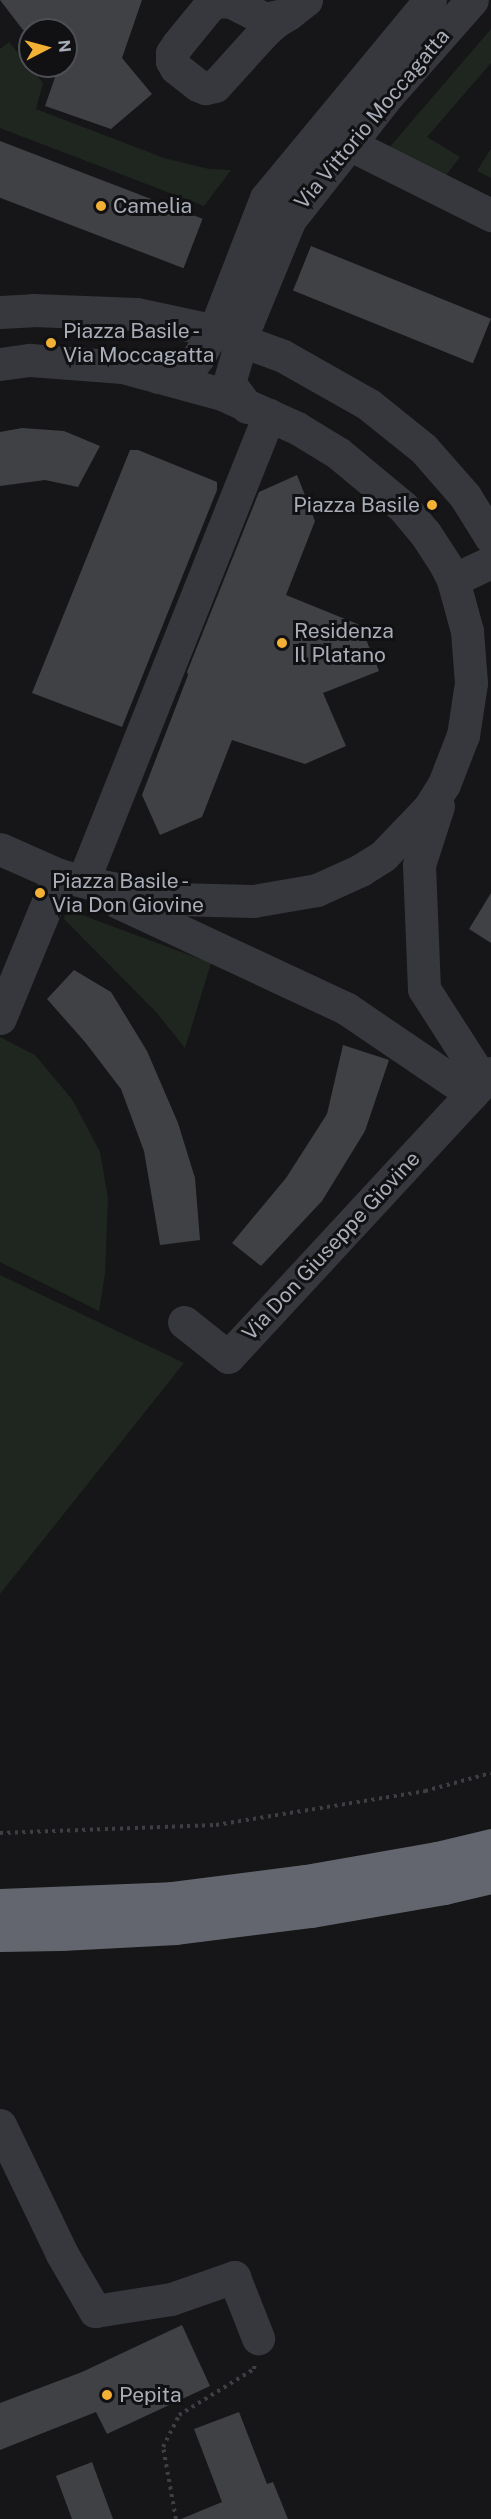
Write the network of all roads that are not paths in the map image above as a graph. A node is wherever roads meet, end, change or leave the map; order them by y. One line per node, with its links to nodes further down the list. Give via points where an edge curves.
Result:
1 (430, 0): 6 (street, Via Vittorio Moccagatta, via 266,198)
2 (472, 0): 3 (street, Via Vittorio Moccagatta, via 387,96)
3 (351, 145): 4 (street); 6 (street, Via Vittorio Moccagatta, via 290,219)
4 (491, 215)
5 (0, 312): 6 (street, via 124,313)
6 (227, 335): 8 (street, Via Vittorio Moccagatta, via 199,356 183,377); 9 (street, Via Vittorio Moccagatta, via 229,383); 10 (street, via 299,364 388,419 439,464)
7 (2, 361): 8 (street, via 123,367)
8 (158, 377): 9 (street, via 222,394)
9 (258, 411): 12 (street, via 338,453 385,490 425,533); 15 (street)
10 (491, 538)
11 (491, 562): 12 (street)
12 (453, 580): 13 (street, via 467,631 471,683 463,735)
13 (444, 784): 15 (street, via 422,817 383,856 316,890 253,901 209,901 149,895); 17 (street, via 419,865 424,989)
14 (0, 849): 15 (street)
15 (71, 878): 16 (street); 17 (street, via 347,1009)
16 (0, 1018)
17 (482, 1083): 18 (street, Via Don Giuseppe Giovine, via 228,1357)
18 (184, 1322)
19 (491, 1845): 21 (highway, via 317,1880 194,1895)
20 (491, 1876): 22 (highway, via 311,1911 176,1928)
21 (0, 1905)
22 (0, 1935)
23 (0, 2125): 24 (street, via 94,2311 171,2299 234,2277)
24 (258, 2338)

